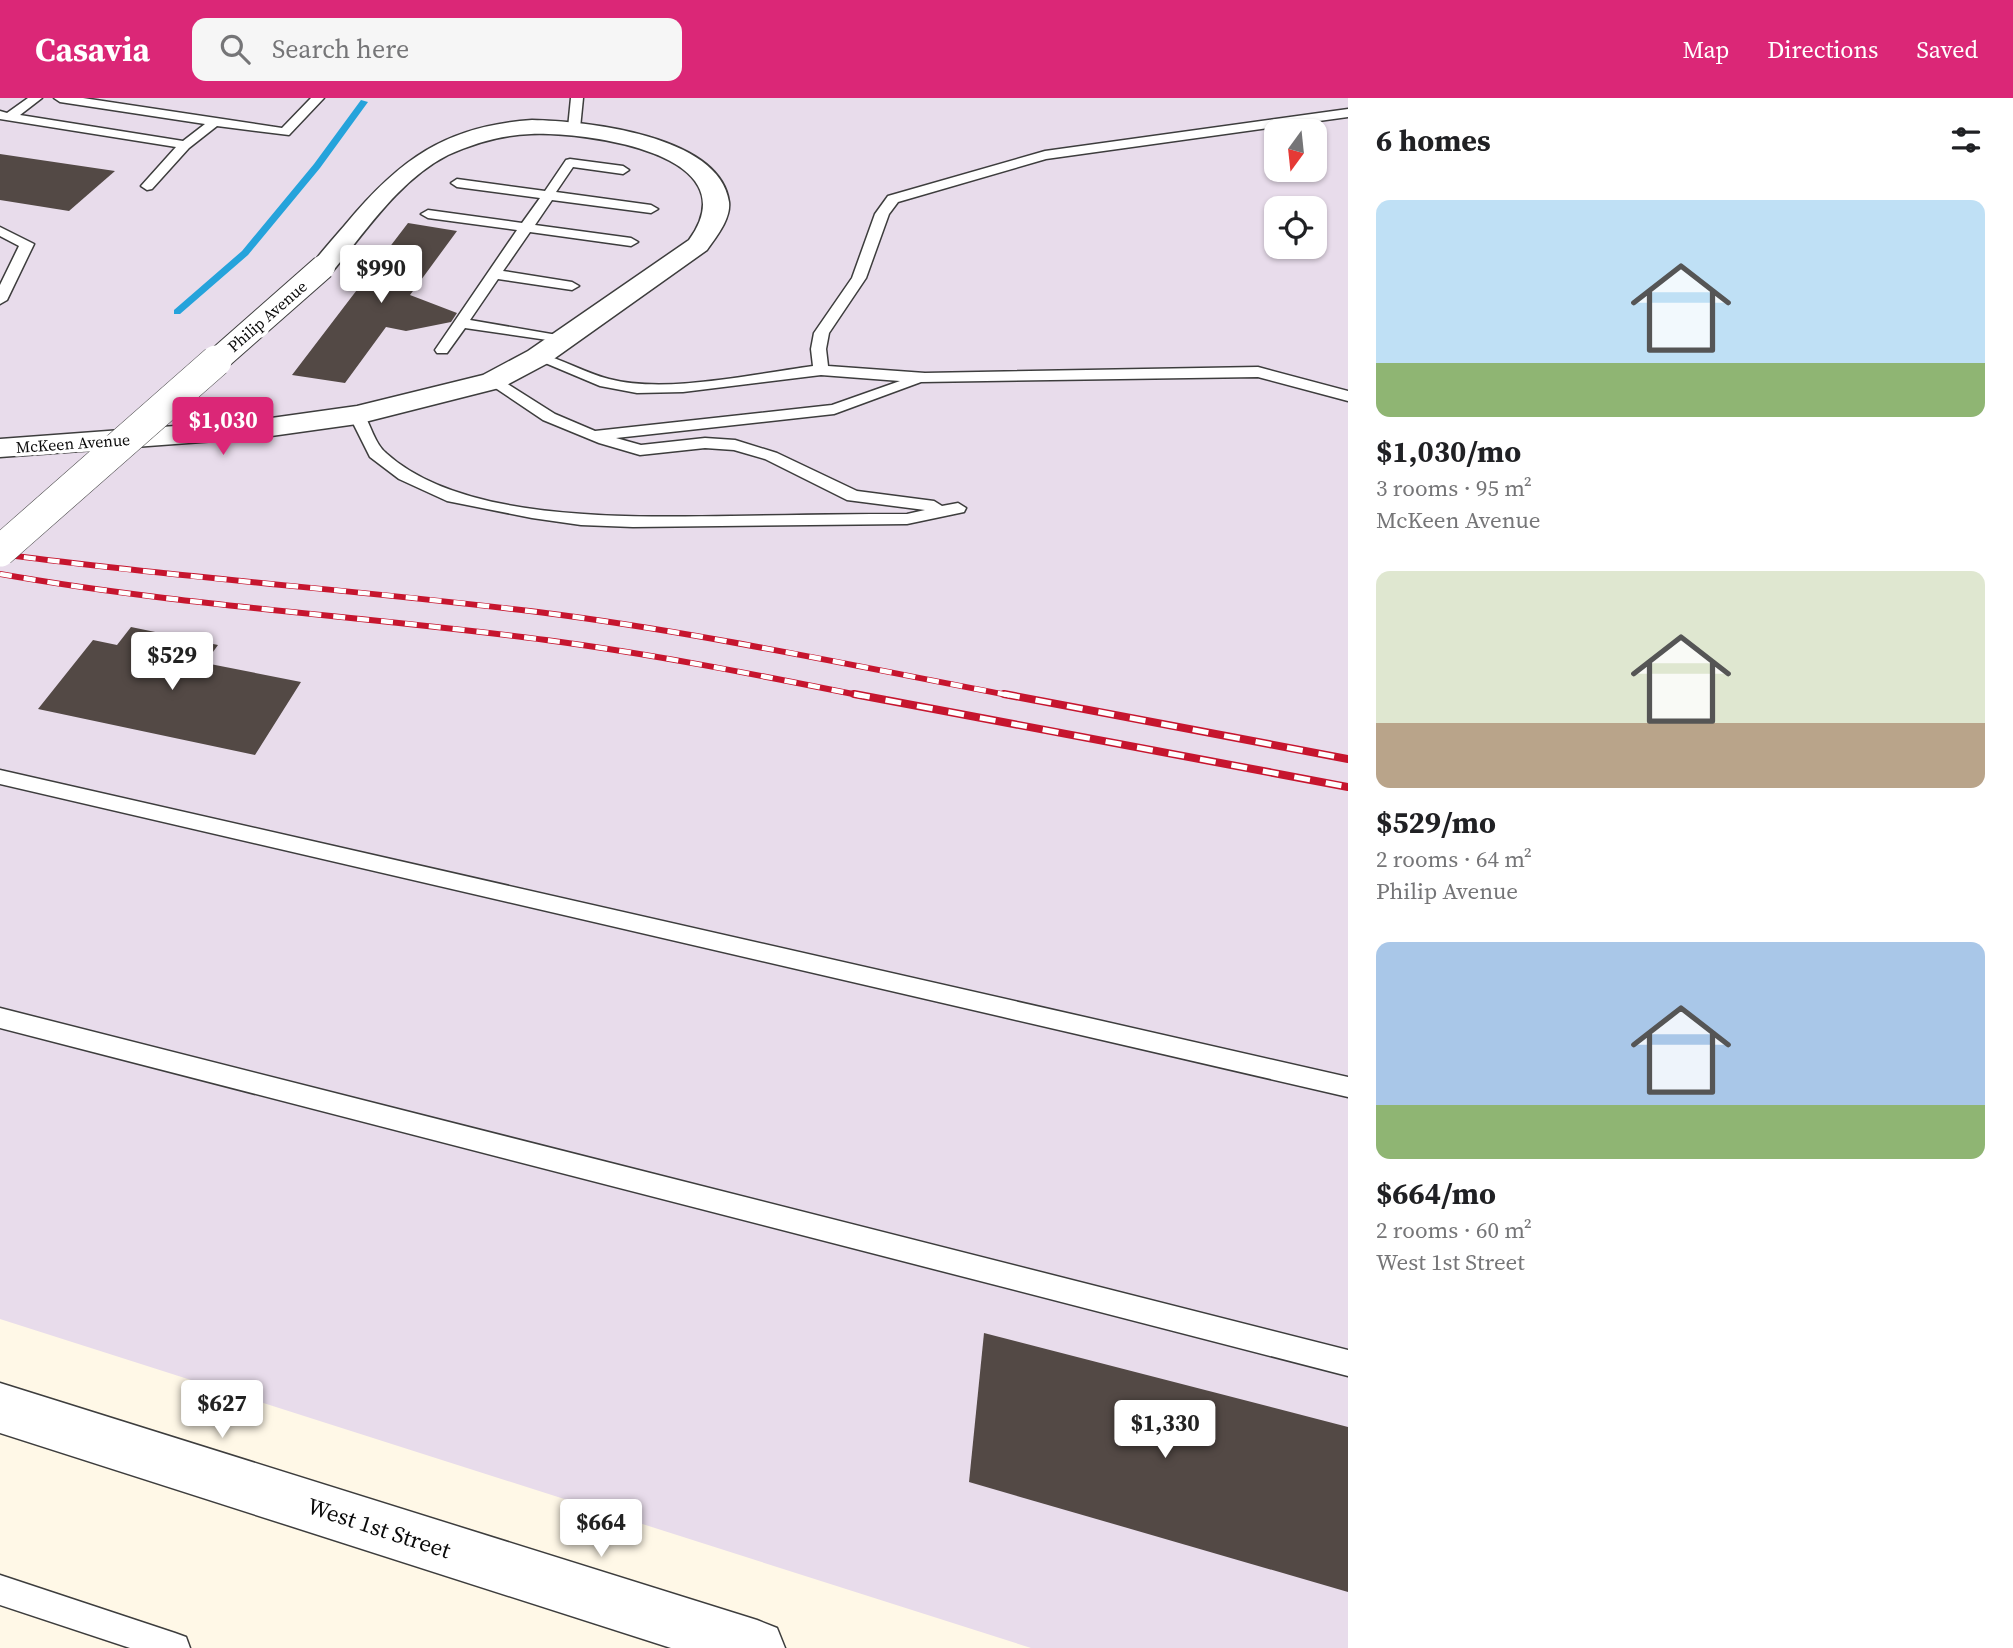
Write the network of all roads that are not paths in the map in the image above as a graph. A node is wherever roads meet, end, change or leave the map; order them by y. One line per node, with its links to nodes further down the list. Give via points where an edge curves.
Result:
1 (36, 98): 6 (lane)
2 (60, 98): 7 (lane)
3 (318, 98): 7 (lane, via 285,132)
4 (577, 98): 8 (lane)
5 (1348, 113): 26 (lane, via 1045,155 893,199 883,207 859,279 827,323 818,345)
6 (4, 116): 9 (lane)
7 (215, 122): 9 (lane)
8 (574, 128): 23 (street, Philip Avenue, via 618,135 685,159 711,181 717,200 714,222 698,245); 34 (street, Philip Avenue, bridge, via 531,127 491,133 437,152 398,181 323,267)
9 (186, 145): 12 (lane)
10 (623, 170): 13 (lane, via 570,163)
11 (457, 183): 13 (lane)
12 (147, 186)
13 (548, 195): 14 (lane); 16 (lane)
14 (651, 209)
15 (428, 214): 16 (lane)
16 (526, 228): 18 (lane); 19 (lane)
17 (0, 231): 21 (lane, via 27,244)
18 (631, 242)
19 (494, 274): 20 (lane); 22 (lane)
20 (572, 286)
21 (0, 300)
22 (461, 323): 23 (lane); 24 (lane)
23 (563, 340): 25 (street, Philip Avenue)
24 (442, 350)
25 (538, 357): 26 (lane, via 605,383 637,388); 28 (street, Philip Avenue)
26 (821, 370): 27 (lane)
27 (925, 378): 30 (lane, via 1258,372); 32 (lane, via 834,409)
28 (493, 381): 29 (street, Philip Avenue); 32 (lane, via 549,417)
29 (437, 396): 31 (street, McKeen Avenue)
30 (1348, 397)
31 (357, 415): 32 (lane, via 376,454 405,477 453,497 532,513 633,522 907,519 958,508 853,496 771,456 735,445 705,443 640,450); 33 (street, McKeen Avenue, via 257,429)
32 (593, 436)
33 (0, 448)
34 (0, 551)
35 (0, 777): 37 (lane)
36 (0, 1018): 38 (lane)
37 (1348, 1087)
38 (1348, 1363)
39 (0, 1408): 42 (street, West 1st Street)
40 (0, 1590): 41 (lane)
41 (175, 1648)
42 (757, 1648)

